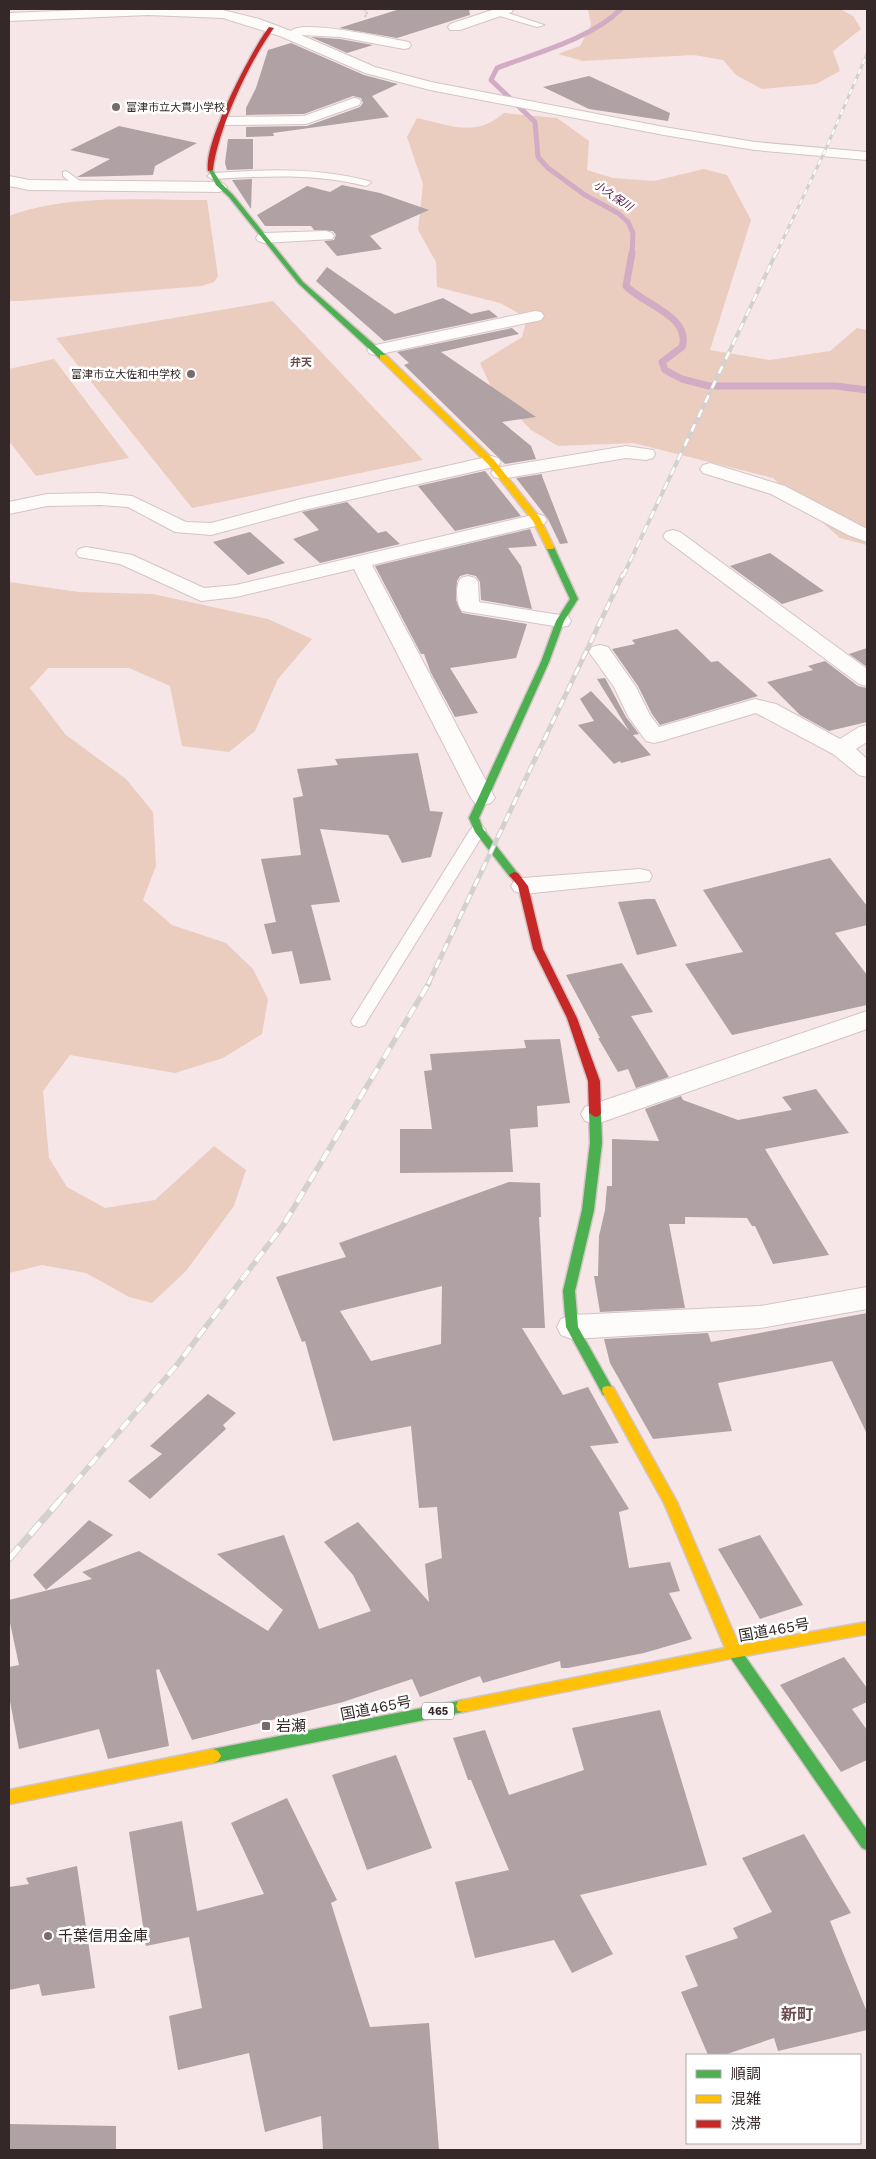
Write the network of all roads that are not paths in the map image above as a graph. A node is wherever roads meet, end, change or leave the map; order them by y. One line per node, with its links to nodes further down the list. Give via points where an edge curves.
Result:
1 (229, 9): 5 (street)
2 (150, 10): 4 (street); 5 (street)
3 (502, 11): 7 (lane); 8 (street)
4 (9, 17)
5 (257, 18): 9 (street)
6 (358, 24): 10 (street)
7 (540, 24)
8 (455, 27)
9 (275, 29): 10 (street); 13 (main road, via 262,40); 14 (street, via 370,70 430,86 754,146)
10 (340, 32): 11 (street)
11 (404, 44)
12 (354, 102): 13 (street, via 306,120)
13 (226, 120): 17 (main road, via 212,156 210,169)
14 (867, 156)
15 (66, 174): 19 (lane)
16 (9, 181): 19 (street, via 29,185)
17 (216, 182): 18 (lane, via 308,172); 19 (street); 21 (main road)
18 (366, 183)
19 (80, 185)
20 (326, 236): 21 (street)
21 (264, 238): 23 (main road, via 301,283)
22 (535, 316): 23 (street)
23 (376, 350): 25 (main road)
24 (646, 454): 25 (street, via 626,452)
25 (496, 467): 27 (street, via 311,503 211,529 182,528 132,502 47,500); 28 (main road)
26 (710, 469): 30 (street, via 778,490)
27 (9, 508)
28 (537, 520): 32 (street); 34 (main road, via 574,599)
29 (673, 536): 36 (street)
30 (867, 536)
31 (86, 553): 32 (street, via 125,559 201,595 236,591)
32 (360, 562): 40 (street)
33 (468, 582): 34 (street, via 469,607)
34 (560, 621): 40 (main road, via 546,662)
35 (600, 652): 38 (street, via 654,736 756,706 768,709)
36 (867, 680)
37 (867, 732): 38 (street)
38 (841, 749): 39 (street)
39 (867, 770)
40 (483, 798): 41 (main road, via 474,818)
41 (478, 830): 43 (main road); 45 (lane)
42 (640, 876): 43 (street)
43 (523, 886): 46 (main road, via 538,950 572,1018 594,1081)
44 (867, 1020): 46 (street)
45 (359, 1021)
46 (595, 1114): 48 (main road, via 596,1143 588,1210 569,1291)
47 (867, 1298): 48 (street, via 760,1317)
48 (572, 1327): 50 (main road, via 670,1502)
49 (867, 1628): 50 (main road, 国道465号 / 465)
50 (734, 1652): 51 (main road, 国道465号 / 465); 52 (main road)
51 (9, 1796)
52 (867, 1843)

